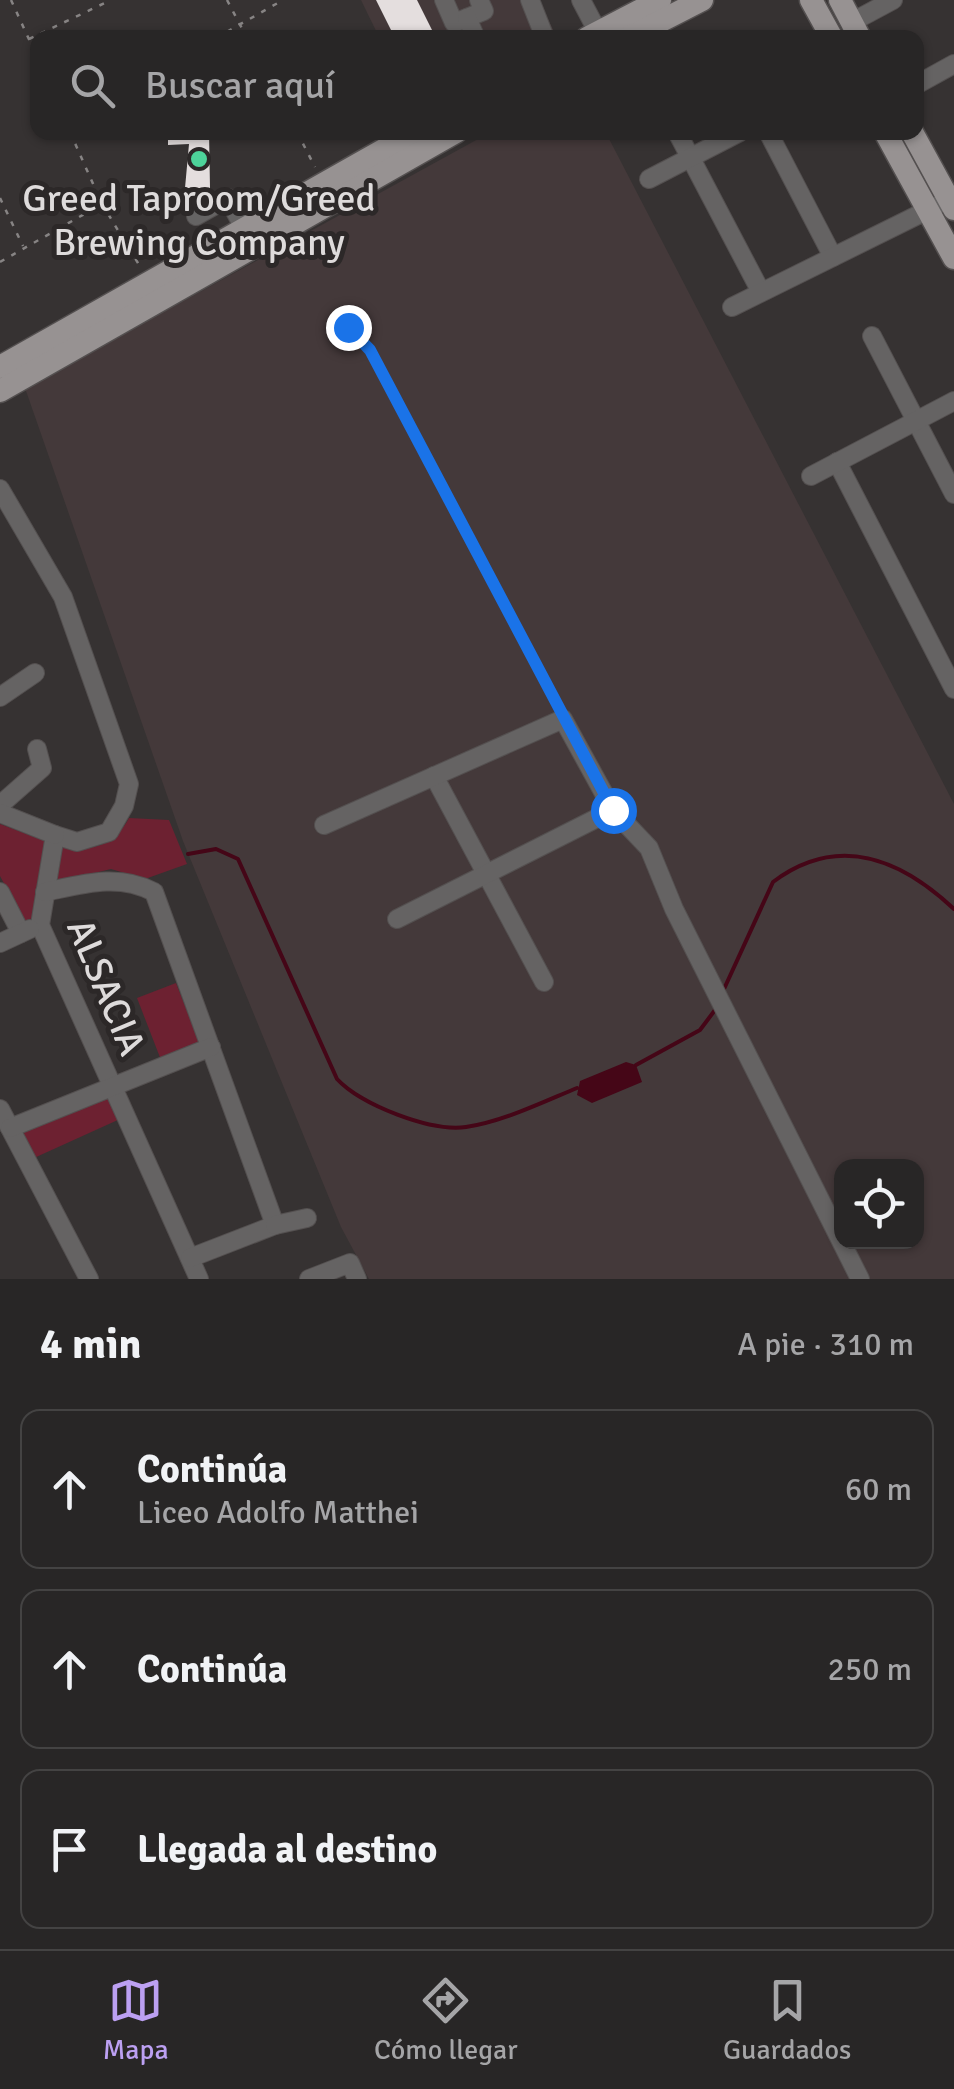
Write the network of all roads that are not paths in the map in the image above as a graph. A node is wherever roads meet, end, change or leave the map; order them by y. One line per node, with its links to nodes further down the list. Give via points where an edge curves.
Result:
1 (444, 0): 10 (street, via 454,24)
2 (479, 0): 10 (street, via 484,10)
3 (530, 0): 12 (street)
4 (581, 0): 13 (street)
5 (660, 0): 14 (main road)
6 (702, 0): 15 (main road)
7 (811, 0): 16 (main road)
8 (840, 0): 17 (main road)
9 (893, 0): 17 (street)
10 (467, 18): 11 (street)
11 (472, 30)
12 (541, 30)
13 (593, 30)
14 (606, 30)
15 (644, 30)
16 (828, 30)
17 (856, 30)
18 (954, 64): 19 (street)
19 (924, 81)
20 (404, 140): 29 (main road)
21 (439, 140): 29 (main road)
22 (681, 140): 27 (street)
23 (725, 140): 27 (street)
24 (772, 140): 33 (street)
25 (891, 140): 30 (main road)
26 (916, 140): 30 (main road)
27 (691, 158): 28 (street); 35 (street)
28 (648, 180)
29 (328, 193): 32 (main road); 38 (main road)
30 (946, 204): 33 (street); 34 (main road)
31 (196, 216): 32 (street, via 228,198)
32 (245, 230): 38 (main road)
33 (834, 256): 35 (street)
34 (954, 258)
35 (762, 292): 36 (street)
36 (732, 307)
37 (872, 336): 40 (street)
38 (2, 374)
39 (954, 401): 40 (street)
40 (915, 421): 41 (street); 43 (street)
41 (837, 462): 42 (street); 46 (street)
42 (810, 476)
43 (954, 494)
44 (2, 499): 54 (street, via 63,596 128,784 109,832 77,842)
45 (35, 673): 47 (street)
46 (954, 689)
47 (0, 696)
48 (37, 749): 50 (street, via 42,768)
49 (434, 776): 51 (street, via 563,719); 53 (street); 55 (street)
50 (0, 804)
51 (613, 810): 55 (street); 74 (street, via 660,867 674,909)
52 (0, 813): 54 (street)
53 (324, 825)
54 (55, 835): 57 (street, ALSACIA)
55 (484, 874): 58 (street); 62 (street)
56 (0, 892): 60 (street)
57 (45, 892): 59 (street, ALSACIA); 63 (street, via 104,880 154,892)
58 (398, 918)
59 (40, 925): 60 (street); 64 (street, ALSACIA)
60 (22, 933): 61 (street)
61 (0, 943)
62 (544, 982)
63 (210, 1047): 64 (street); 68 (street)
64 (112, 1086): 66 (street); 69 (street, ALSACIA)
65 (0, 1109): 66 (street)
66 (10, 1128): 70 (street)
67 (307, 1218): 68 (street)
68 (275, 1225): 69 (street)
69 (190, 1258): 71 (street, ALSACIA)
70 (89, 1279)
71 (199, 1279)
72 (309, 1279): 73 (street, via 350,1263)
73 (357, 1279)
74 (860, 1279)

